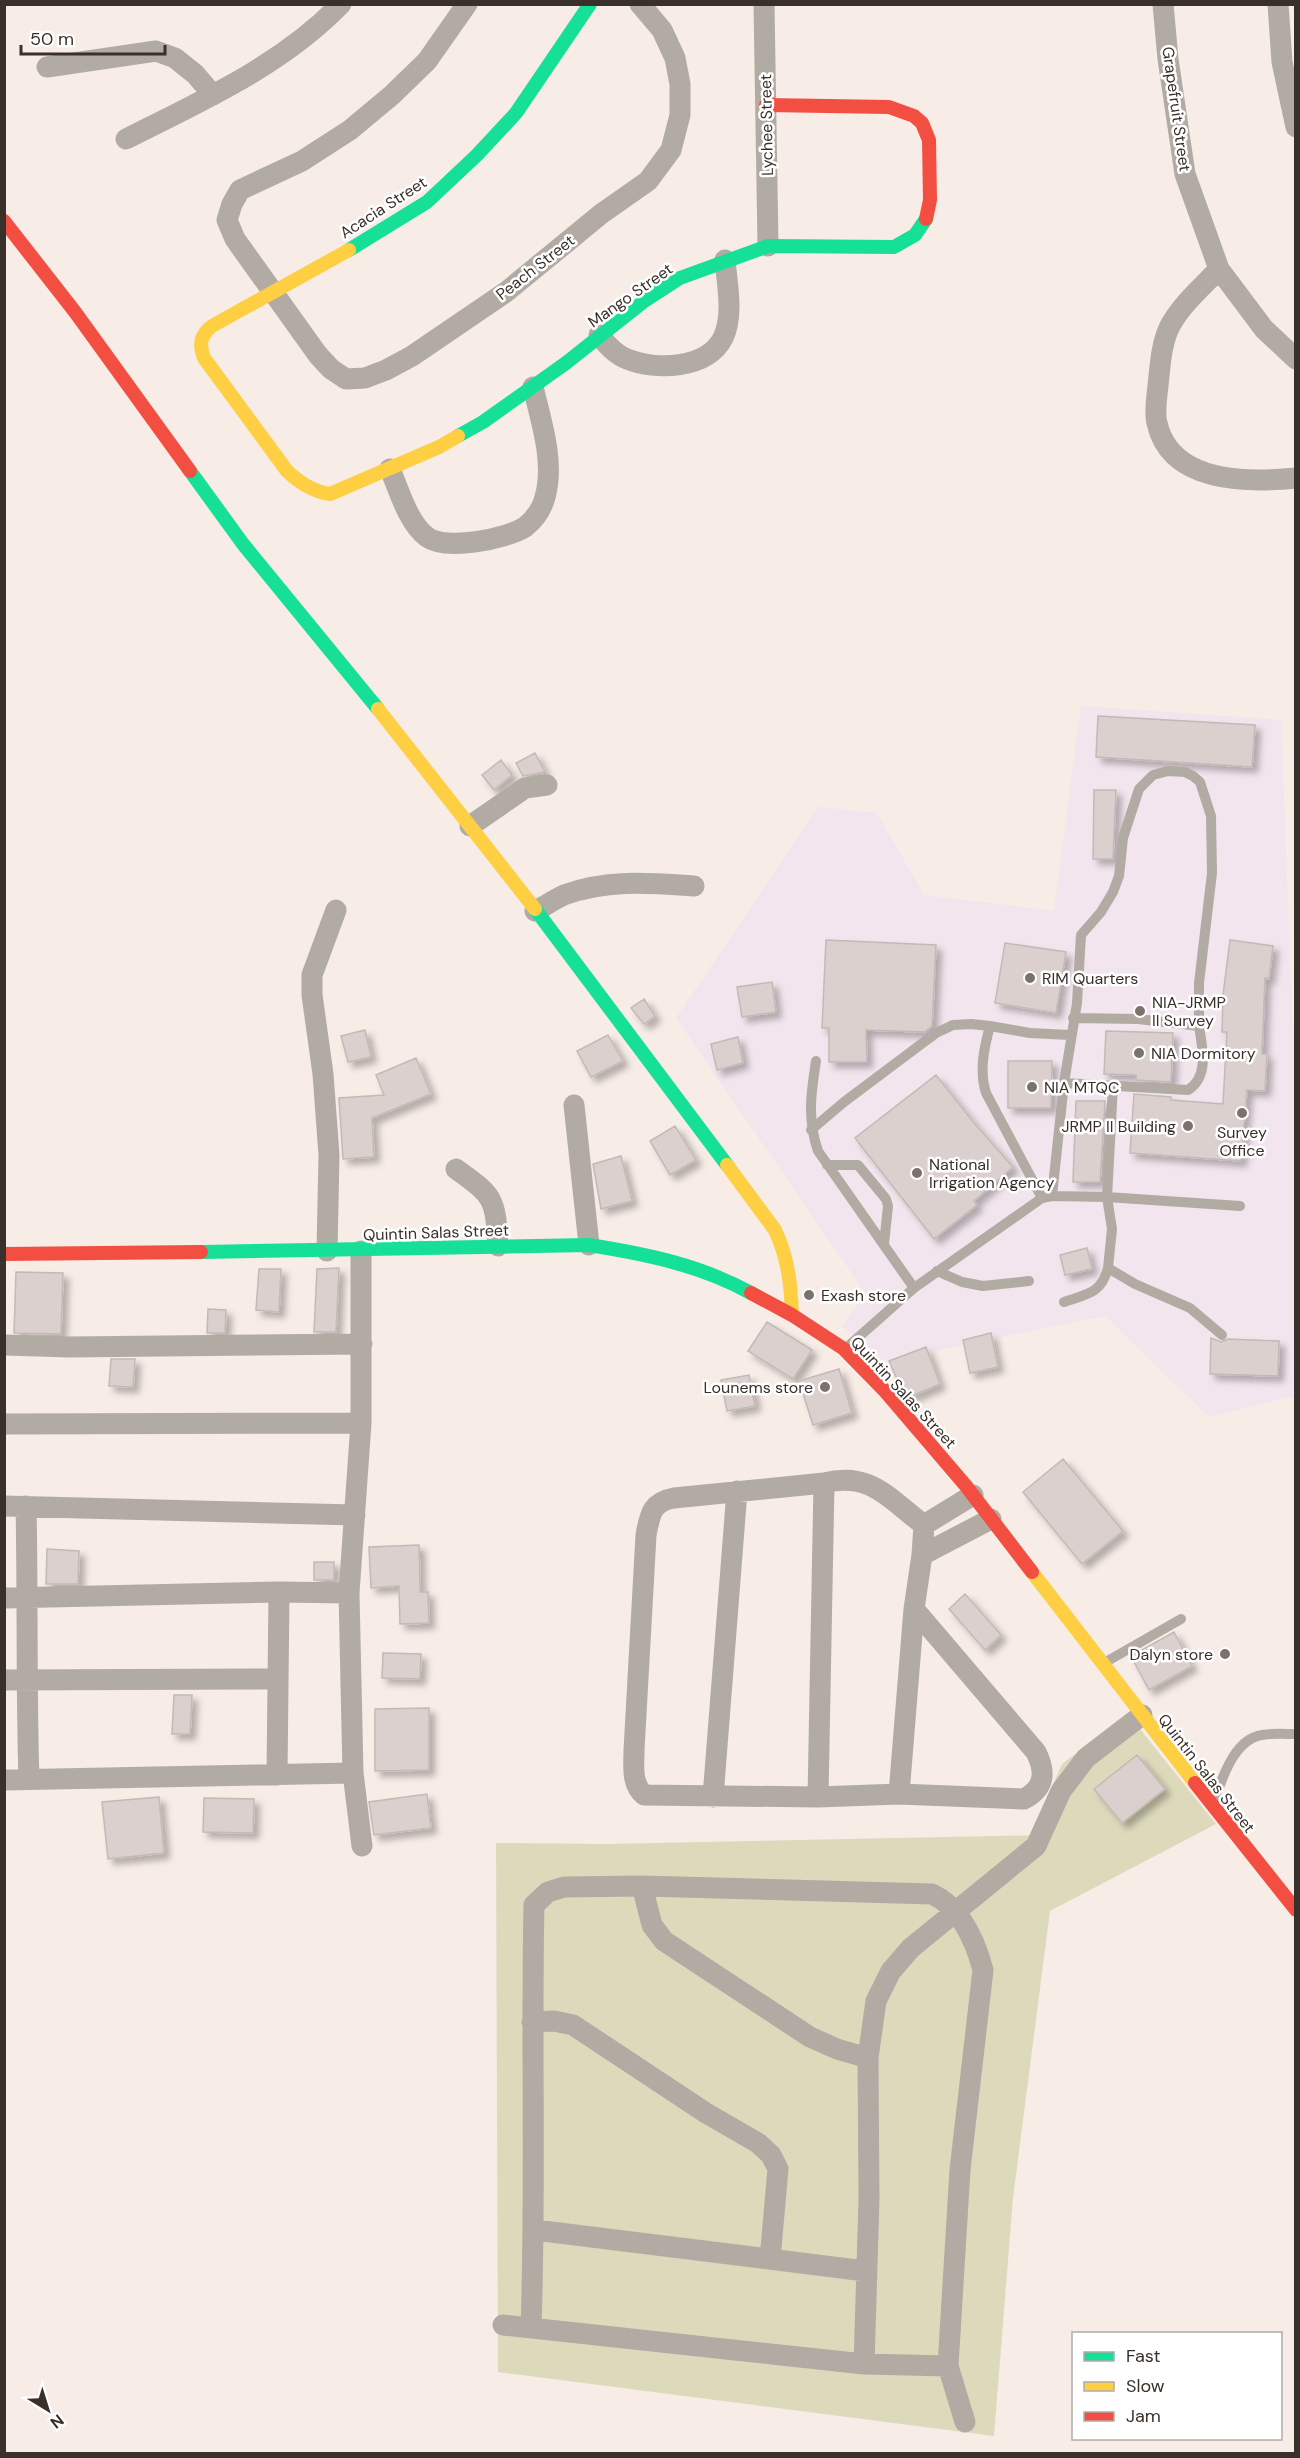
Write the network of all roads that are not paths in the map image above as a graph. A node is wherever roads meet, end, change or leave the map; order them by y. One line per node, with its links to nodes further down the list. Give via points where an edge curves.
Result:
1 (467, 4): 17 (street, Peach Street, via 427,61 350,130 302,162 240,190 227,220 235,239)
2 (590, 4): 17 (street, Acacia Street, via 516,112 427,202 373,237)
3 (640, 4): 17 (street, Peach Street, via 662,30 675,58 680,84 680,115 671,150 648,181 506,292 412,356 365,378 346,379 331,369)
4 (764, 4): 10 (street, Lychee Street)
5 (1163, 4): 16 (street, Grapefruit Street, via 1185,174)
6 (1278, 4): 11 (street, via 1282,62)
7 (331, 8): 9 (street, via 291,47)
8 (47, 67): 9 (street, via 156,51 175,58)
9 (213, 95): 12 (street)
10 (766, 105): 14 (street, Lychee Street); 14 (street, Mango Street, via 905,110 917,118 931,140 930,205 927,219 910,242 894,247)
11 (1296, 127)
12 (126, 139)
13 (4, 221): 25 (street, via 243,544)
14 (768, 246): 15 (street, Mango Street)
15 (725, 260): 18 (street, Mango Street, via 680,278); 18 (street, via 729,313 723,337 710,355 678,365 647,364 625,359)
16 (1219, 269): 20 (street, Grapefruit Street, via 1264,329); 23 (street, via 1170,325 1160,364 1156,422 1175,458 1189,466 1236,479)
17 (272, 292): 19 (street, Acacia Street, via 207,328)
18 (599, 335): 21 (street, Mango Street)
19 (201, 337): 22 (street, Mango Street, via 204,358 287,471 301,484 314,492 330,494)
20 (1294, 353)
21 (533, 387): 22 (street, Mango Street, via 483,422); 22 (street, via 544,435 546,495 538,513 526,526 489,539 439,543 428,538 412,519)
22 (390, 469)
23 (1296, 478)
24 (547, 785): 25 (street, via 525,788)
25 (470, 826): 28 (street)
26 (694, 886): 28 (street, via 617,883 565,895)
27 (336, 910): 46 (street, via 312,975 329,1155)
28 (536, 911): 54 (street, via 775,1230 791,1271)
29 (1073, 1018): 31 (lane, via 1138,1019); 31 (lane, via 1081,935 1113,892 1119,876 1123,837 1139,789 1153,775 1185,772 1200,782 1211,816 1212,873 1199,983); 32 (lane)
30 (990, 1026): 32 (lane); 37 (lane, via 953,1025 936,1033); 40 (lane, via 982,1079 986,1093)
31 (1199, 1026): 35 (lane, via 1202,1072 1195,1085 1184,1091)
32 (1070, 1035): 34 (lane)
33 (816, 1061): 37 (lane)
34 (1064, 1083): 35 (lane); 40 (lane)
35 (1113, 1085): 41 (lane)
36 (574, 1105): 44 (street)
37 (811, 1130): 38 (lane)
38 (827, 1165): 43 (lane); 43 (lane, via 858,1166 881,1191 888,1206)
39 (456, 1169): 45 (street, via 488,1192 493,1202)
40 (1047, 1197): 41 (lane); 50 (lane)
41 (1107, 1197): 42 (lane); 49 (lane, via 1112,1229)
42 (1240, 1206)
43 (884, 1244): 52 (lane)
44 (589, 1245): 45 (street, Quintin Salas Street); 54 (street, Quintin Salas Street, via 686,1264 732,1282)
45 (498, 1246): 47 (street, Quintin Salas Street)
46 (327, 1251): 47 (street, Quintin Salas Street); 48 (street, Quintin Salas Street)
47 (361, 1251): 56 (street)
48 (4, 1254)
49 (1108, 1268): 53 (lane, via 1097,1290); 55 (lane, via 1190,1308)
50 (937, 1271): 51 (lane, via 983,1286); 52 (lane)
51 (1029, 1281)
52 (914, 1288): 58 (lane)
53 (1064, 1302)
54 (792, 1315): 58 (street, Quintin Salas Street)
55 (1222, 1335)
56 (362, 1344): 57 (street); 59 (street)
57 (4, 1345)
58 (844, 1349): 63 (street, Quintin Salas Street)
59 (361, 1423): 60 (street); 66 (street)
60 (4, 1424)
61 (824, 1483): 62 (street); 68 (street, via 858,1480 874,1486); 87 (street)
62 (737, 1491): 86 (street); 86 (street, via 657,1503 651,1511 646,1535 634,1750 636,1783 644,1795)
63 (973, 1495): 67 (street, Quintin Salas Street); 68 (street)
64 (4, 1506): 65 (street)
65 (26, 1506): 66 (street); 73 (street)
66 (355, 1515): 71 (street)
67 (992, 1519): 69 (street); 76 (street, Quintin Salas Street)
68 (924, 1525): 69 (street)
69 (922, 1555): 74 (street)
70 (279, 1592): 71 (street); 73 (street); 78 (street)
71 (349, 1593): 81 (street)
72 (4, 1598): 73 (street)
73 (28, 1599): 77 (street)
74 (914, 1609): 85 (street); 85 (street, via 1036,1752 1043,1773 1042,1784 1024,1799)
75 (1181, 1619): 76 (lane)
76 (1103, 1664): 79 (street, Quintin Salas Street)
77 (15, 1679): 78 (street); 83 (street)
78 (278, 1679): 82 (street)
79 (1142, 1715): 88 (street, Quintin Salas Street); 94 (street, via 1086,1758 1061,1791 1036,1846)
80 (1296, 1734): 88 (lane, via 1260,1735 1242,1746 1228,1762)
81 (352, 1773): 82 (street); 89 (street)
82 (277, 1775): 83 (street)
83 (28, 1779): 84 (street)
84 (4, 1780)
85 (899, 1794): 87 (street)
86 (713, 1797): 87 (street)
87 (818, 1797)
88 (1212, 1805): 91 (street, Quintin Salas Street)
89 (362, 1846)
90 (1296, 1877): 91 (street)
91 (1270, 1880): 93 (street, Quintin Salas Street)
92 (642, 1886): 94 (street, via 932,1894 946,1901); 95 (street, via 564,1887 548,1892 534,1905); 96 (street, via 652,1925 664,1941 810,2037)
93 (1294, 1906)
94 (955, 1912): 96 (street, via 911,1948 891,1971 876,2001); 103 (street, via 976,1947 982,1970 960,2170)
95 (532, 2022): 97 (street); 98 (street, via 573,2025 771,2155 778,2169)
96 (868, 2058): 99 (street)
97 (535, 2230): 98 (street); 101 (street)
98 (770, 2259): 99 (street)
99 (865, 2271): 102 (street)
100 (503, 2325): 101 (street)
101 (531, 2326): 102 (street)
102 (864, 2364): 103 (street)
103 (948, 2366): 104 (street)
104 (965, 2422)

